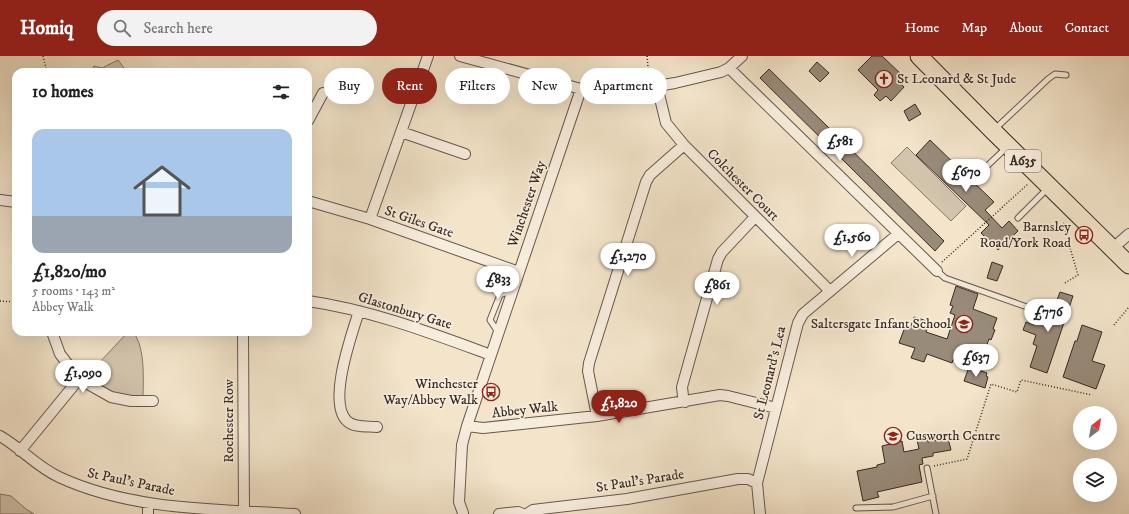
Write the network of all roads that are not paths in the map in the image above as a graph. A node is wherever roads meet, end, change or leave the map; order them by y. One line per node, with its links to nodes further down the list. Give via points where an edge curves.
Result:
1 (428, 56): 14 (street)
2 (460, 56): 8 (street)
3 (742, 56): 5 (street)
4 (919, 56): 13 (highway, A635)
5 (729, 68): 7 (street); 26 (street)
6 (1066, 75): 13 (lane, via 1055,74 1048,79)
7 (667, 84)
8 (580, 89)
9 (580, 92): 31 (street, Winchester Way)
10 (323, 93): 12 (street)
11 (660, 104): 15 (street, Colchester Court, via 666,122)
12 (312, 112)
13 (993, 131): 16 (highway, A635)
14 (401, 132): 17 (street); 25 (street)
15 (684, 145): 23 (street, Colchester Court); 43 (street, via 650,175 646,182 589,363 588,371)
16 (1008, 146): 18 (lane); 19 (highway, A635)
17 (467, 155)
18 (986, 167)
19 (1044, 181): 24 (lane); 28 (highway, A635)
20 (0, 200): 21 (street)
21 (12, 202)
22 (312, 202): 25 (street, St Giles Gate)
23 (755, 217): 32 (street, Colchester Court); 41 (street, via 718,259 682,387)
24 (1018, 218)
25 (370, 219): 31 (street, St Giles Gate)
26 (898, 234): 30 (street); 32 (street, St Leonard's Lea)
27 (1129, 234): 28 (street)
28 (1112, 249): 29 (highway, A635)
29 (1129, 265)
30 (936, 270): 34 (lane, via 945,278)
31 (519, 272): 38 (street, Winchester Way)
32 (830, 292): 42 (street, St Leonard's Lea, via 803,314 798,322)
33 (312, 302): 35 (street, Glastonbury Gate)
34 (1027, 307)
35 (359, 311): 38 (street, Glastonbury Gate); 45 (street, via 340,383 339,401 347,421 357,426)
36 (53, 336): 39 (street, via 60,354)
37 (243, 336): 53 (street, Rochester Row)
38 (491, 355): 44 (street, Winchester Way)
39 (79, 379): 40 (street, via 111,397 131,401); 47 (street)
40 (153, 401)
41 (685, 402): 42 (street, Abbey Walk, via 720,395); 43 (street, Abbey Walk)
42 (776, 408): 49 (street, St Leonard's Lea)
43 (597, 416): 44 (street, Abbey Walk, via 483,428)
44 (467, 426): 56 (street, Winchester Way, via 462,444 459,502)
45 (378, 427)
46 (0, 436): 47 (street, St Paul's Parade)
47 (20, 450): 51 (street, St Paul's Parade, via 60,478 97,491)
48 (927, 468): 50 (lane)
49 (757, 483): 59 (street, St Paul's Parade, via 748,479 738,479 627,499 533,510); 60 (street, St Leonard's Lea)
50 (933, 496): 52 (lane, via 893,507); 61 (lane)
51 (148, 503): 53 (street, St Paul's Parade); 54 (street)
52 (856, 508)
53 (244, 511): 55 (street, St Paul's Parade)
54 (148, 514)
55 (295, 514)
56 (463, 514)
57 (500, 514): 58 (street)
58 (523, 514)
59 (527, 514)
60 (760, 514)
61 (936, 514)

